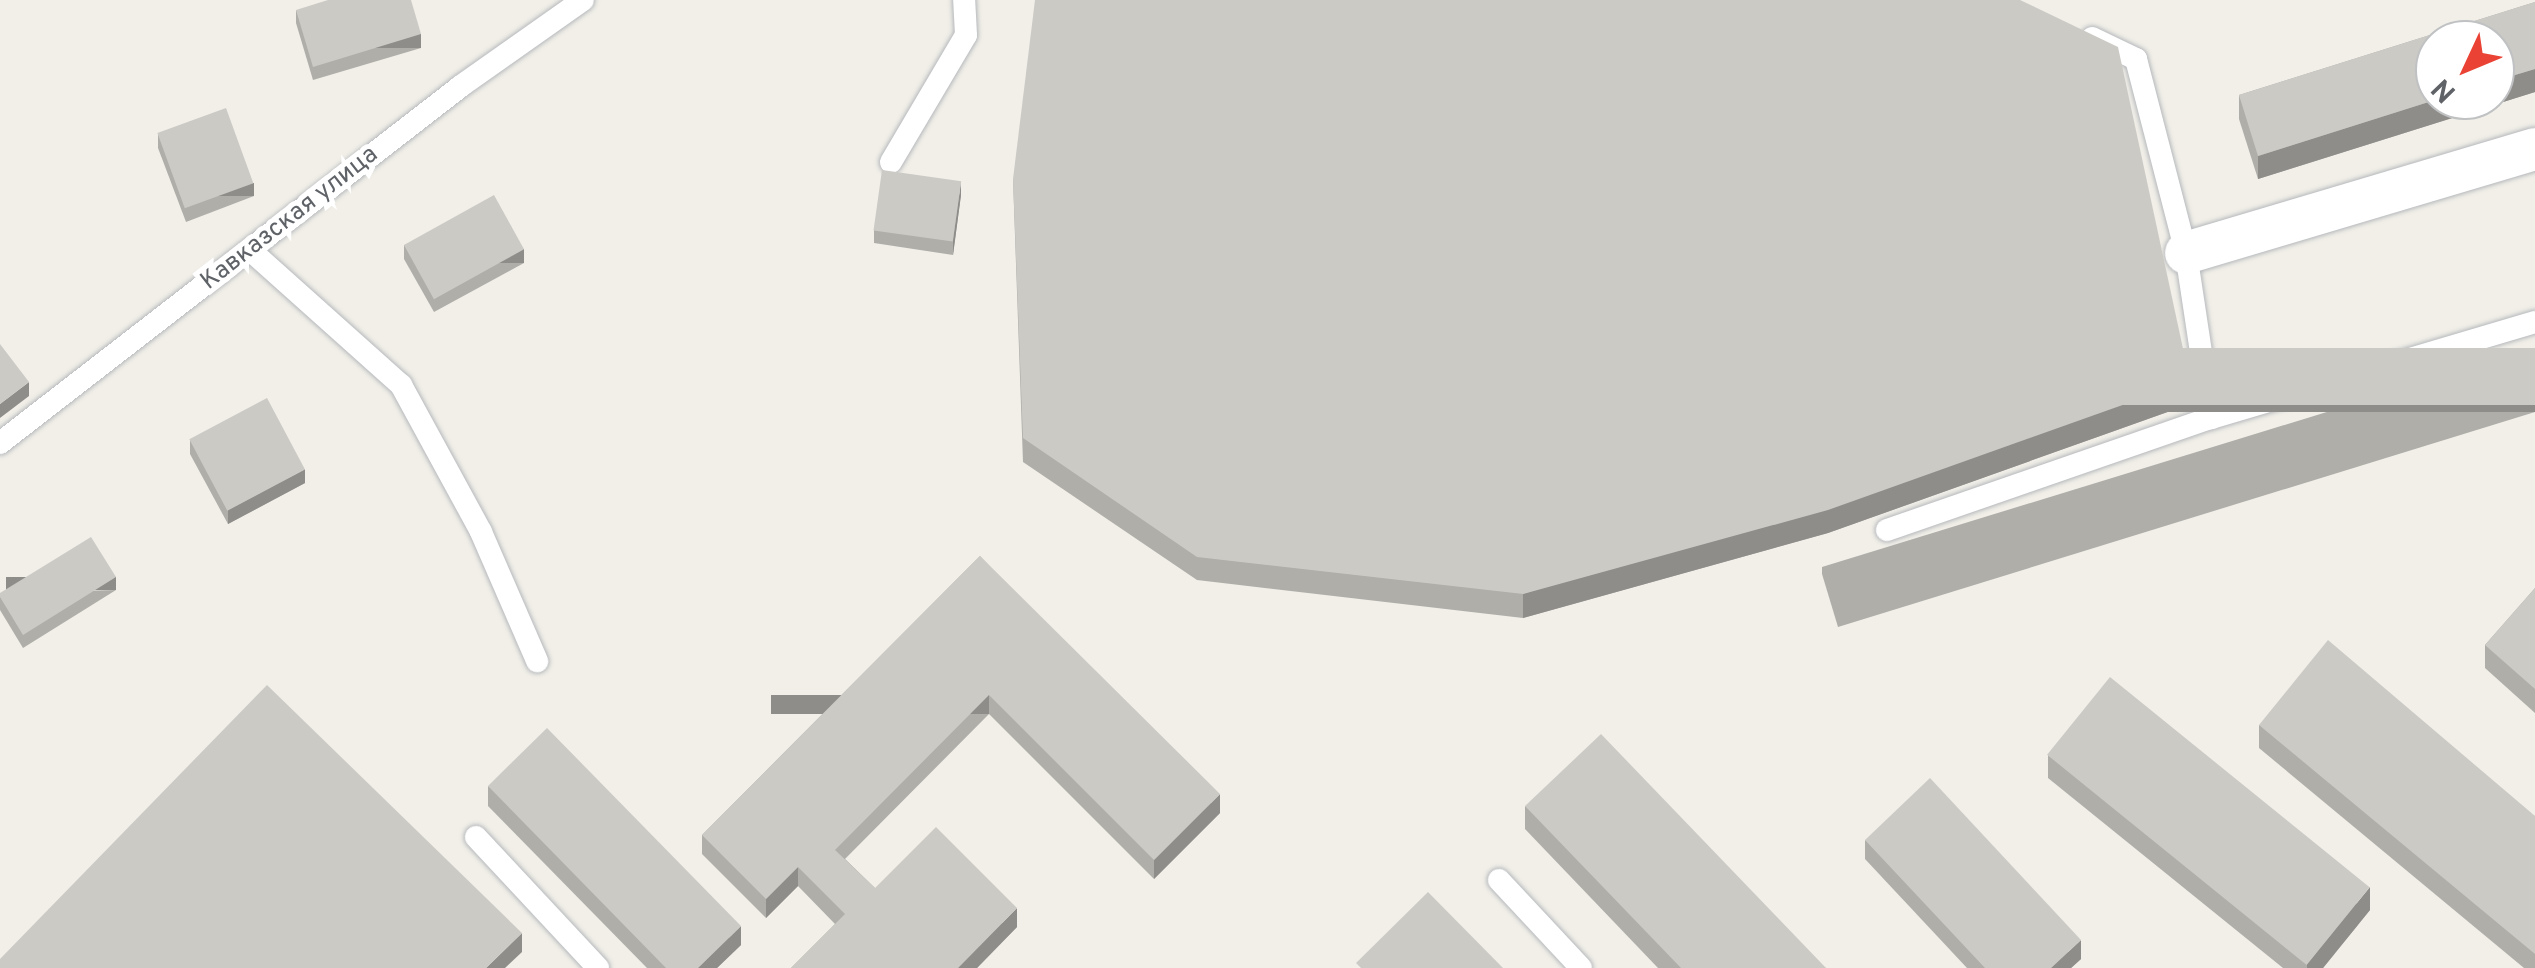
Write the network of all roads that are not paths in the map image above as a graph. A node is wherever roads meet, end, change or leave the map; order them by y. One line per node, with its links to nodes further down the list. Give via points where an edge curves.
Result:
1 (584, 0): 6 (lane, Кавказская улица)
2 (964, 0): 5 (lane, via 966,35)
3 (2065, 26): 7 (lane, via 2136,59)
4 (2535, 149): 7 (street)
5 (891, 162)
6 (250, 250): 10 (lane, Кавказская улица); 12 (lane, via 400,384 481,532)
7 (2186, 253): 9 (lane)
8 (2535, 322): 9 (lane)
9 (2211, 418): 11 (lane)
10 (0, 443)
11 (1887, 530)
12 (537, 661)
13 (476, 836): 15 (lane)
14 (1499, 880): 16 (lane)
15 (584, 963)
16 (1580, 968)

